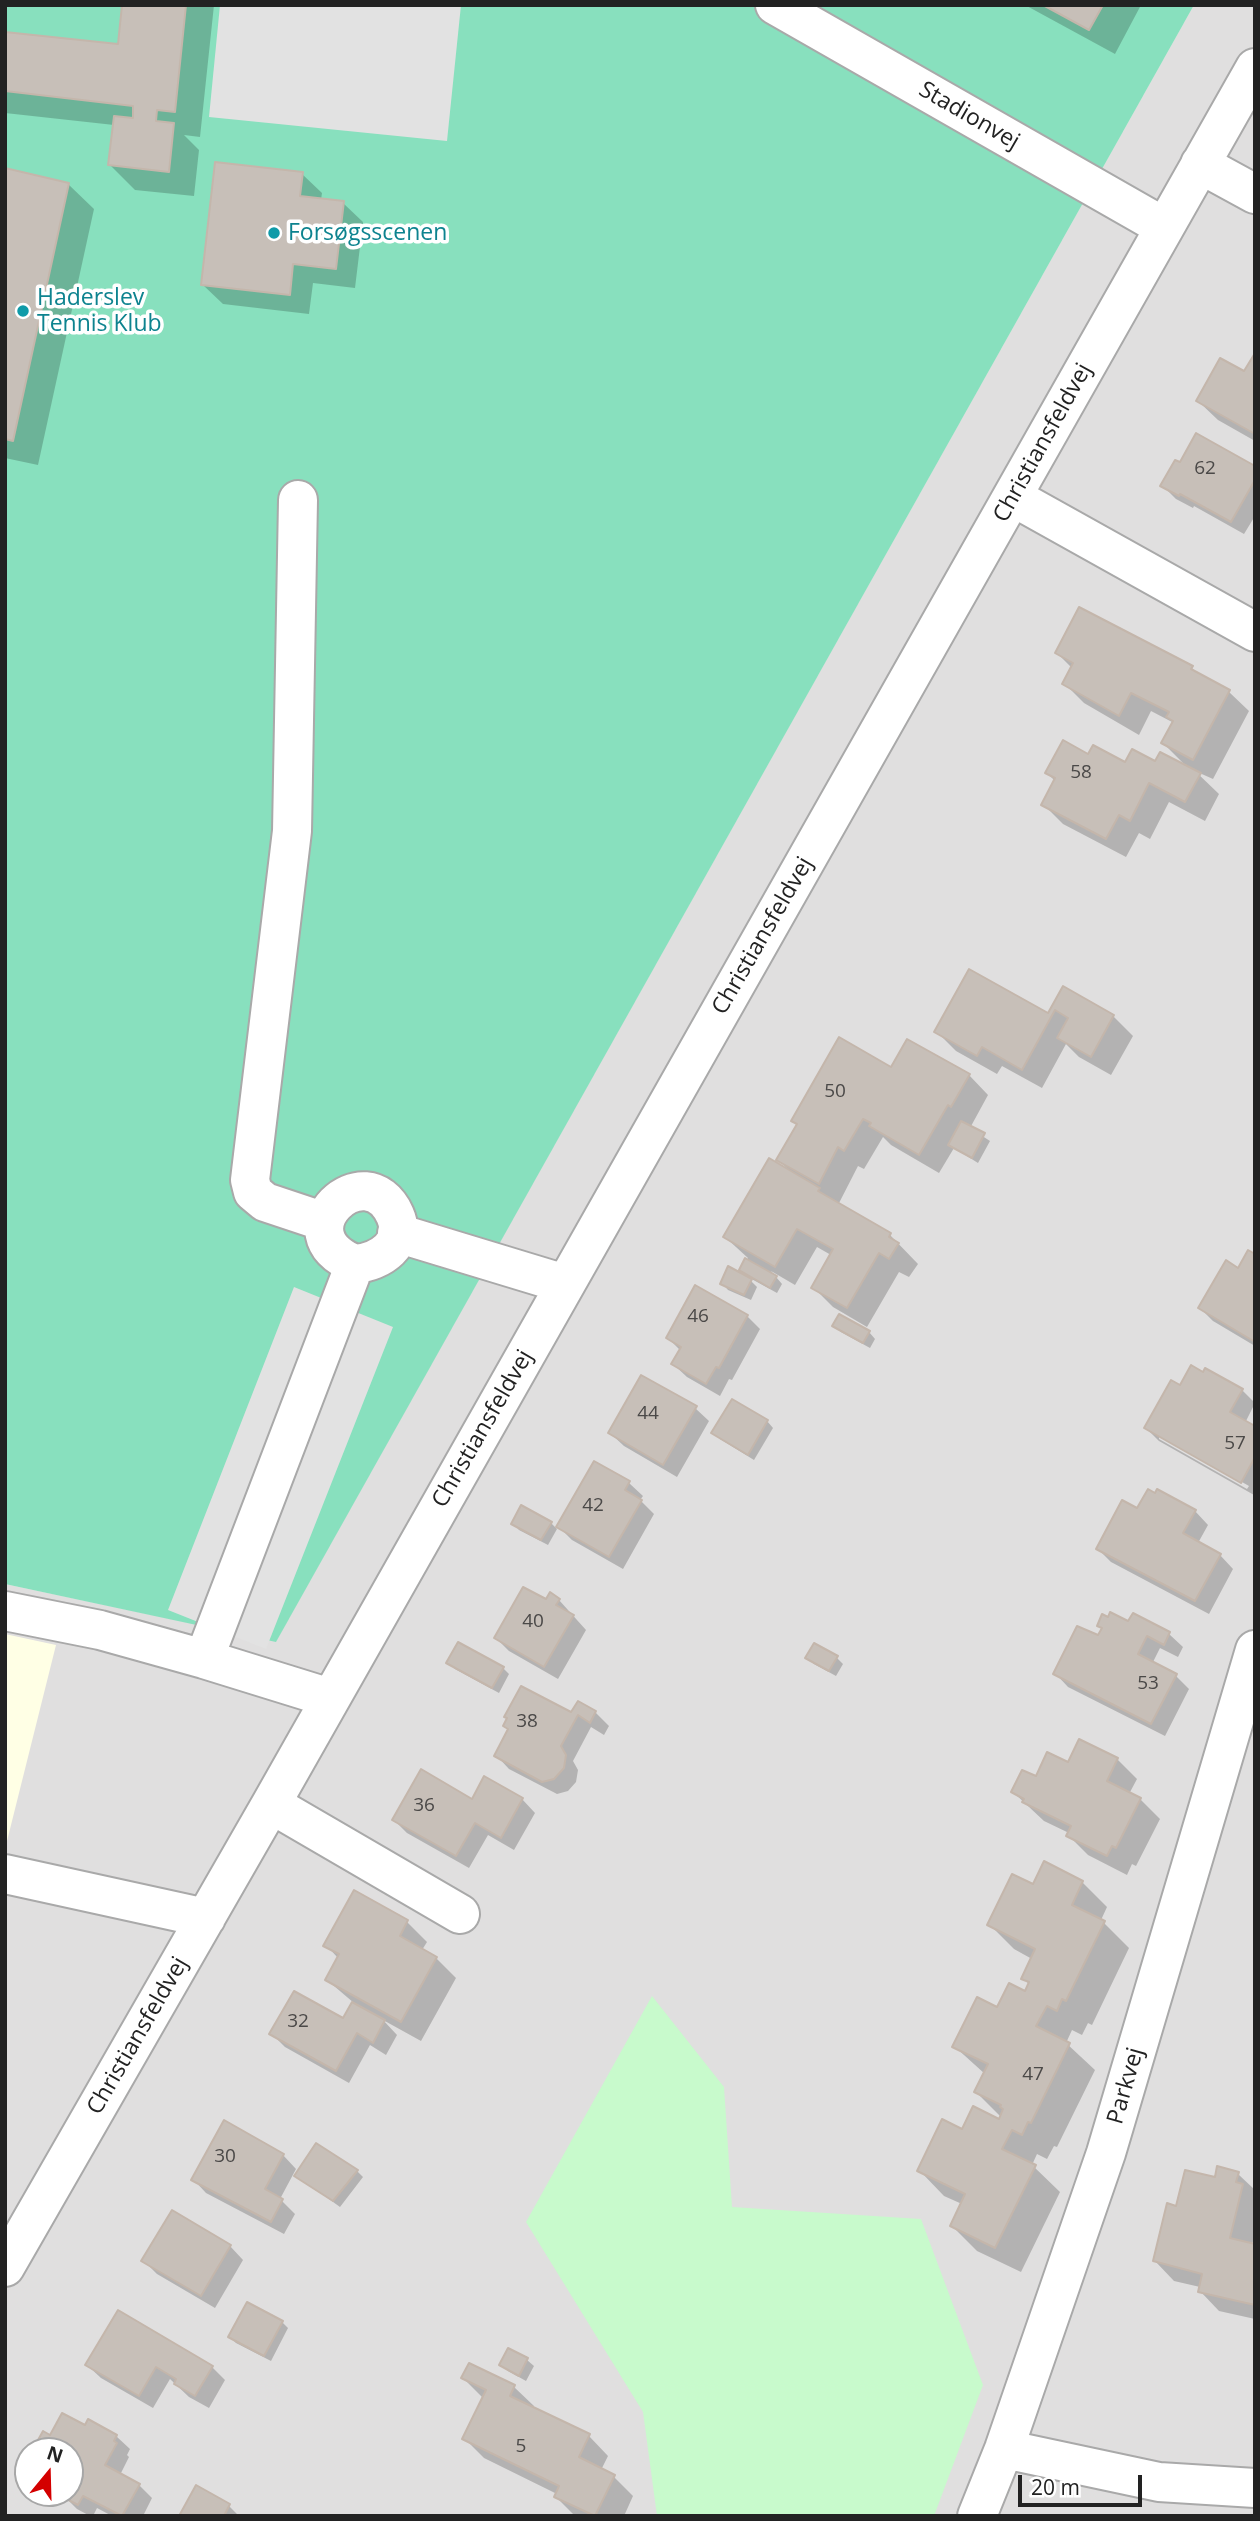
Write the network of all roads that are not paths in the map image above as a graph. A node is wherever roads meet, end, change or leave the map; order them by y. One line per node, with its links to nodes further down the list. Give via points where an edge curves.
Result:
1 (775, 5): 5 (street, Stadionvej)
2 (1255, 68): 3 (street, Christiansfeldvej)
3 (1200, 164): 4 (street); 5 (street, Christiansfeldvej)
4 (1255, 194)
5 (1164, 227): 6 (street, Christiansfeldvej)
6 (1013, 497): 8 (street); 12 (street, Christiansfeldvej)
7 (298, 500): 9 (street, via 292,831 250,1180 253,1192 265,1202)
8 (1255, 632)
9 (325, 1222): 10 (street, via 340,1198 367,1191 391,1206); 11 (street, via 331,1249)
10 (397, 1234): 11 (street, via 382,1257); 12 (street)
11 (355, 1264): 15 (street)
12 (565, 1284): 16 (street, Christiansfeldvej)
13 (5, 1611): 15 (street, via 100,1630)
14 (1255, 1650): 22 (street, Parkvej, via 1106,2153)
15 (204, 1659): 16 (street)
16 (330, 1698): 17 (street, Christiansfeldvej)
17 (271, 1804): 19 (street); 20 (street, Christiansfeldvej)
18 (5, 1874): 20 (street)
19 (460, 1913)
20 (206, 1918): 21 (street, Christiansfeldvej)
21 (5, 2267)
22 (1004, 2449): 23 (street, via 1159,2482); 24 (street, Parkvej)
23 (1255, 2488)
24 (977, 2516)

